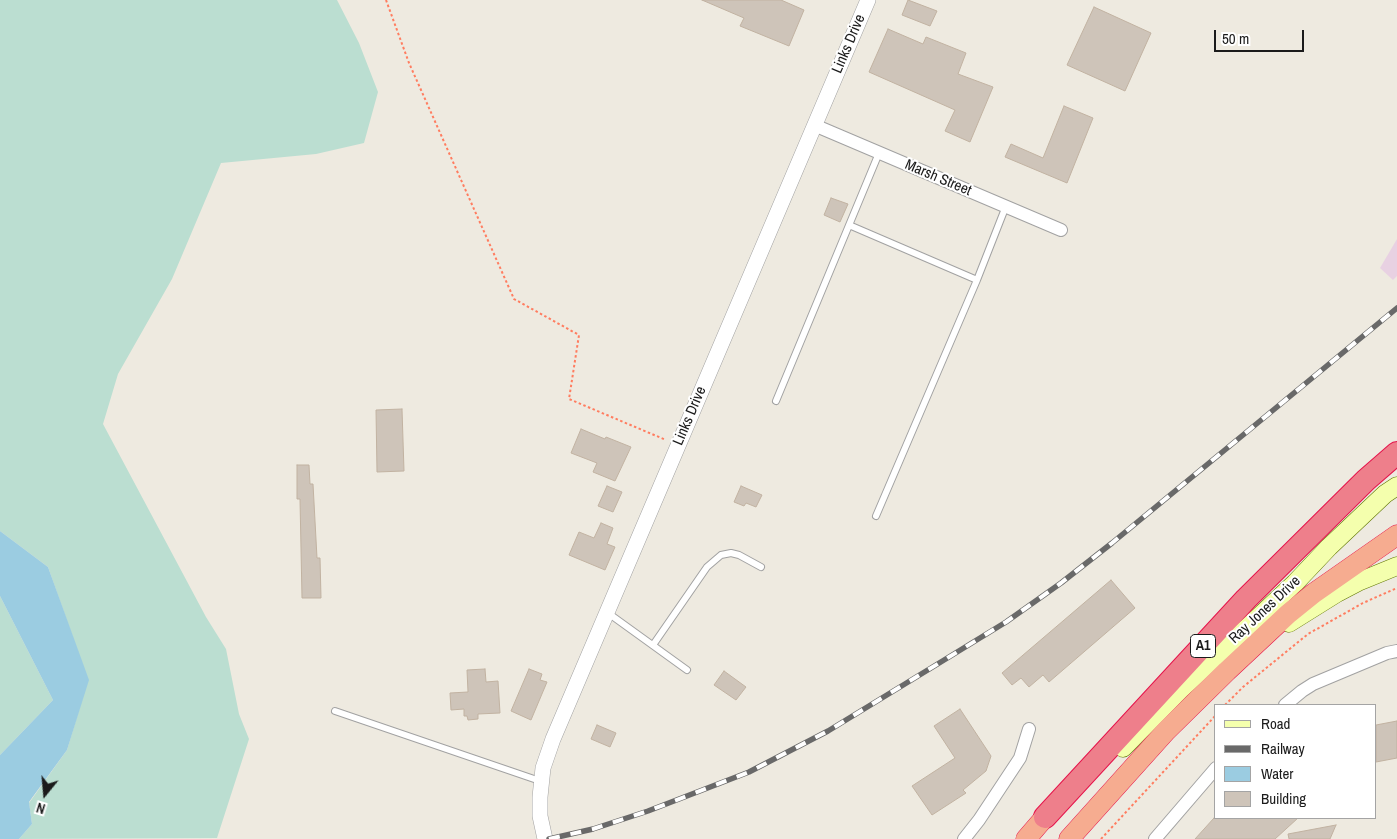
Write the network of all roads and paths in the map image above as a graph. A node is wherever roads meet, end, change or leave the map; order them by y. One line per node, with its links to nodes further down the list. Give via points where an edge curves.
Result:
1 (386, 0): 10 (path, via 409,63 514,299 579,335 569,399)
2 (868, 0): 3 (street, Links Drive)
3 (814, 125): 4 (street, Marsh Street); 10 (street, Links Drive)
4 (879, 153): 5 (street, Marsh Street); 6 (lane)
5 (1006, 206): 7 (street, Marsh Street); 8 (lane)
6 (849, 226): 8 (lane); 9 (lane)
7 (1061, 230)
8 (977, 280): 13 (lane)
9 (776, 401)
10 (678, 446): 18 (street, Links Drive)
11 (1397, 453): 30 (highway, A1, via 1246,599)
12 (1397, 486): 30 (main road, Ray Jones Drive, via 1385,494 1107,763)
13 (876, 516)
14 (1397, 535): 19 (highway, Ray Jones Drive / A1, via 1314,593)
15 (1397, 566): 19 (main road, Ray Jones Drive, via 1337,593)
16 (761, 567): 20 (lane, via 739,555 721,555 707,567)
17 (1397, 588): 23 (path, via 1308,634)
18 (607, 612): 20 (lane); 29 (street, Links Drive, via 552,739)
19 (1261, 641): 34 (highway, Ray Jones Drive / A1, via 1172,725)
20 (653, 645): 22 (lane)
21 (1397, 651): 24 (street, via 1313,684)
22 (687, 670)
23 (1226, 704)
24 (1286, 704)
25 (334, 711): 29 (lane)
26 (1214, 717): 35 (path)
27 (1029, 729): 32 (street, via 1020,758)
28 (1214, 770): 36 (street)
29 (541, 782): 31 (street, Links Drive, via 540,816)
30 (1045, 818): 33 (highway, Ray Jones Drive / A1)
31 (545, 839)
32 (964, 839)
33 (1026, 839)
34 (1069, 839)
35 (1101, 839)
36 (1155, 839)

